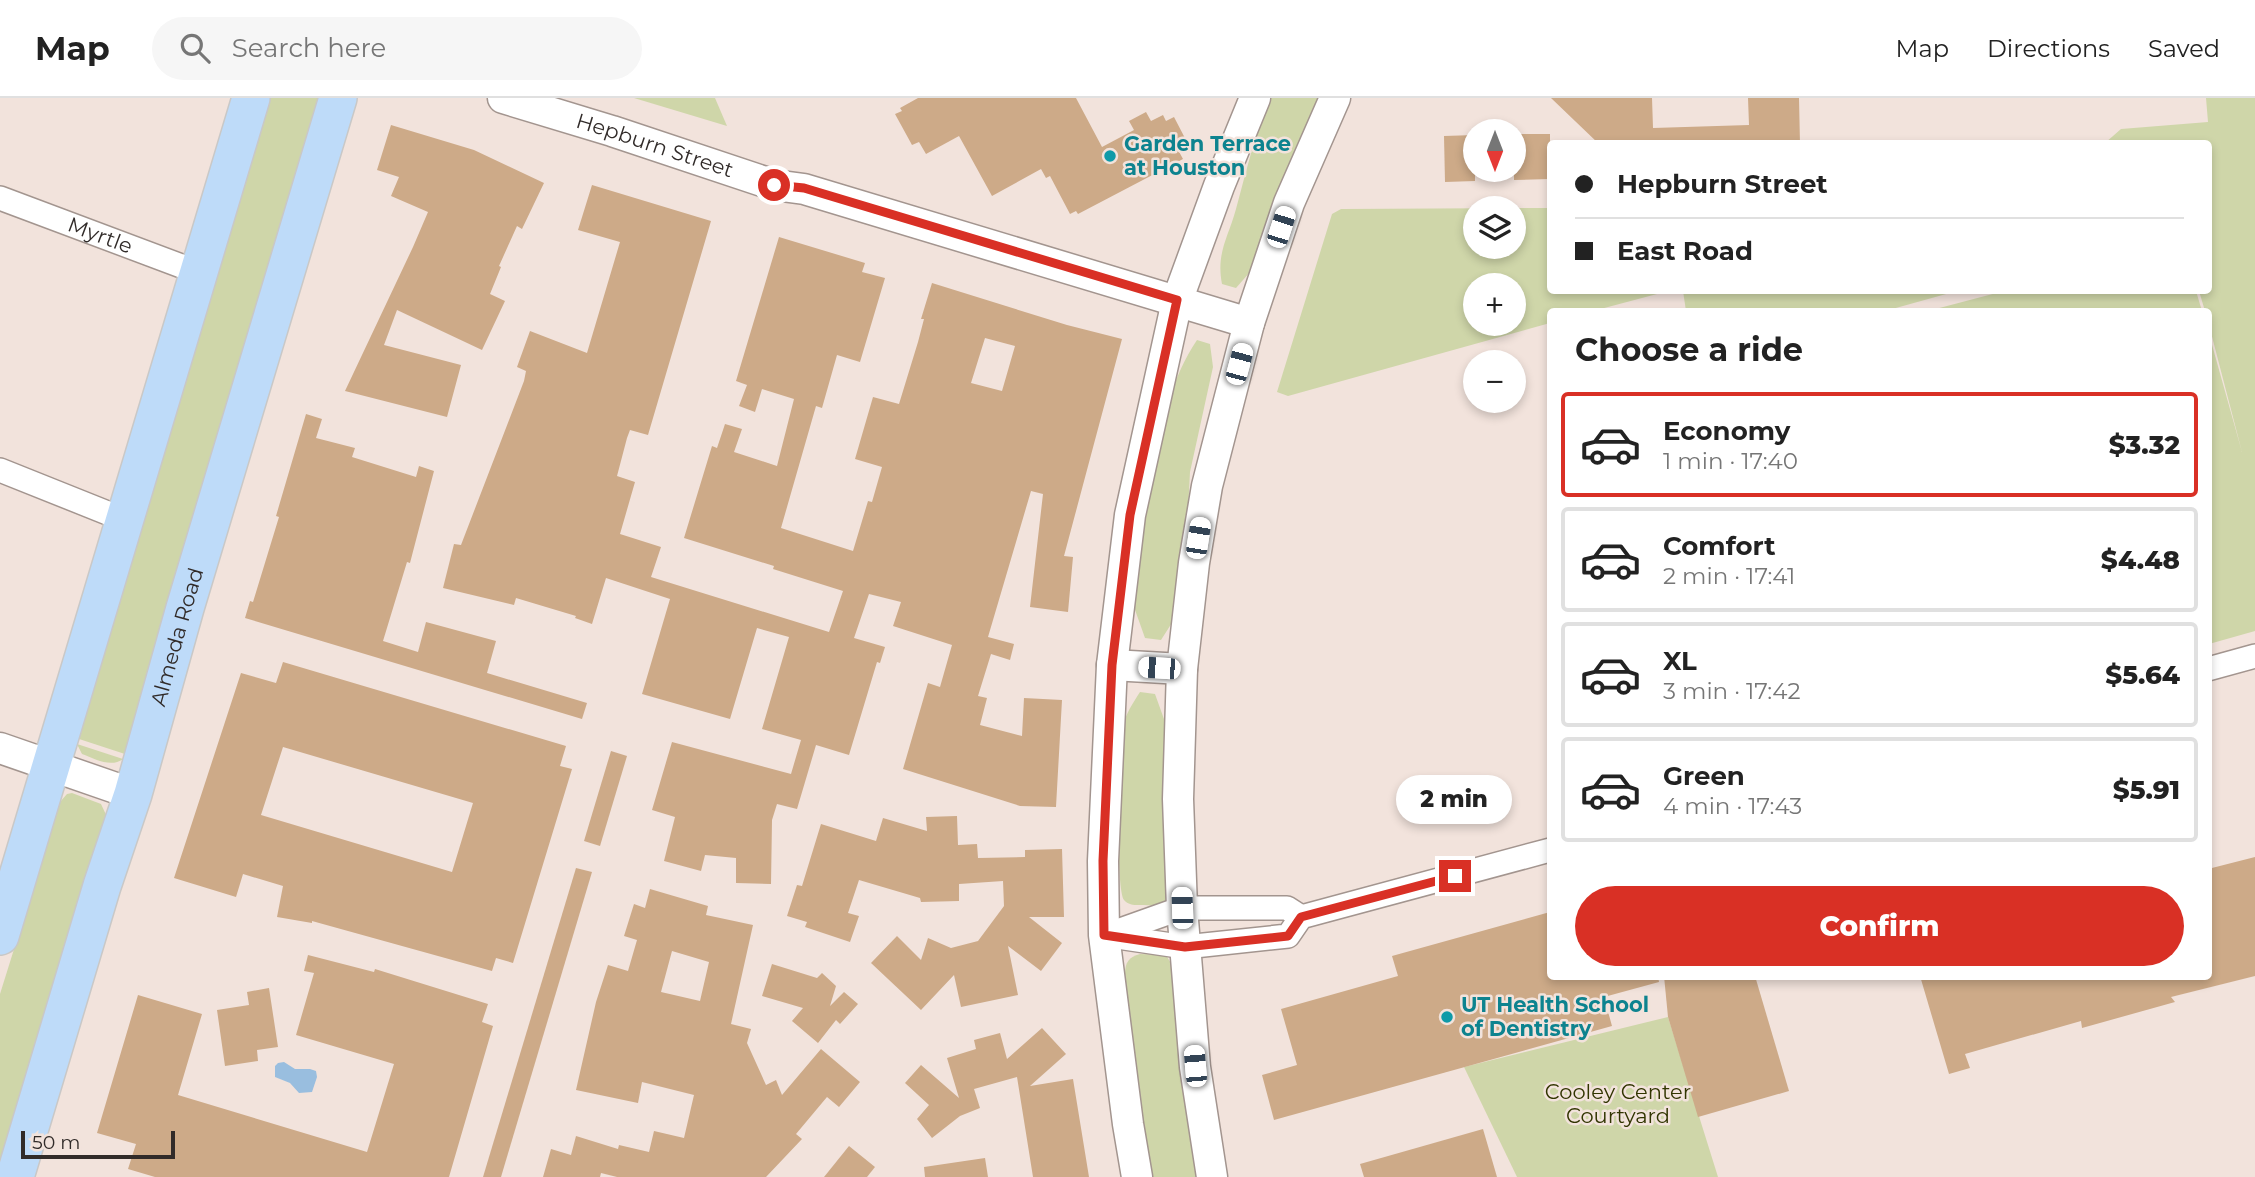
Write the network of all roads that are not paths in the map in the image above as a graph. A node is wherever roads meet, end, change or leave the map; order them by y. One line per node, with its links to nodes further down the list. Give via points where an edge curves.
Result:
1 (251, 98): 7 (main road)
2 (338, 98): 18 (main road, Almeda Road)
3 (503, 98): 8 (street, Hepburn Street, via 774,185 804,188)
4 (1255, 98): 8 (street)
5 (1335, 98): 9 (street, via 1289,203)
6 (0, 198): 7 (street, Myrtle)
7 (200, 273): 11 (main road)
8 (1177, 300): 9 (street, Hepburn Street); 13 (street, via 1130,515)
9 (1249, 323): 15 (street, via 1207,486)
10 (0, 470): 11 (street)
11 (125, 520): 17 (main road)
12 (2255, 656): 14 (street)
13 (1112, 665): 15 (street); 22 (street)
14 (2212, 668)
15 (1182, 669): 20 (street, via 1178,799)
16 (0, 748): 17 (street)
17 (52, 767): 18 (street); 23 (main road)
18 (132, 794): 25 (main road, Almeda Road)
19 (1547, 851): 21 (street)
20 (1182, 908): 21 (street, via 1287,908); 22 (street); 24 (street)
21 (1301, 917): 24 (street, via 1288,936)
22 (1104, 935): 24 (street); 26 (street)
23 (0, 936)
24 (1185, 947): 27 (street, via 1195,1066)
25 (15, 1177)
26 (1137, 1177)
27 (1212, 1177)

